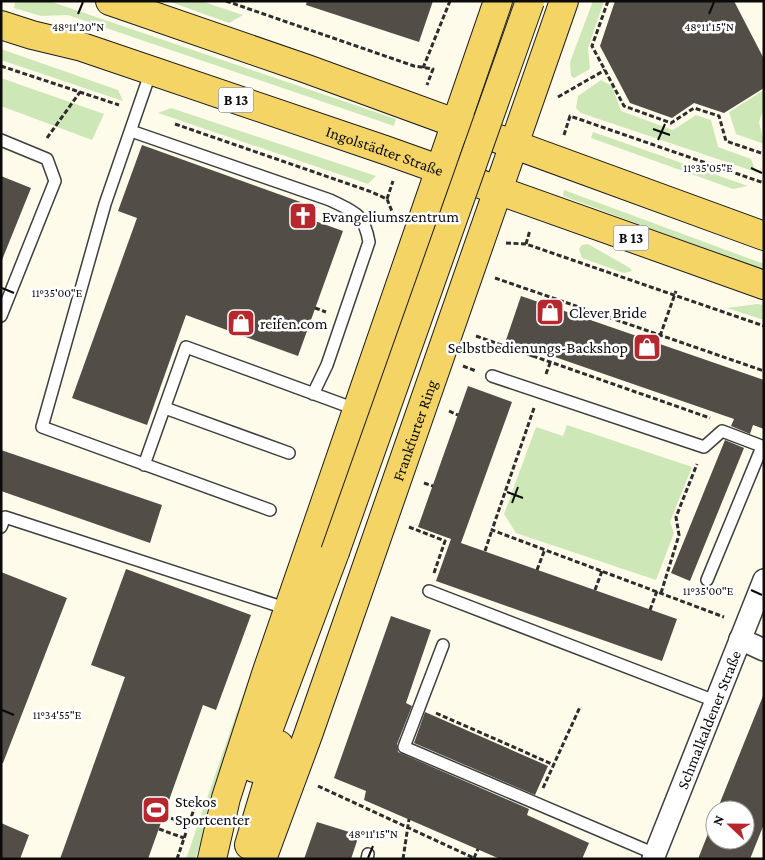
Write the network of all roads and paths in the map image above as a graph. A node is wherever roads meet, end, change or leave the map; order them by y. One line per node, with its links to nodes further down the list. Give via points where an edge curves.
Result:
1 (110, 1): 18 (main road)
2 (226, 1): 9 (path)
3 (450, 1): 10 (path)
4 (499, 1): 7 (main road, via 509,18 540,28); 18 (main road, Frankfurter Ring)
5 (530, 1): 63 (main road, Frankfurter Ring, bridge)
6 (608, 1): 12 (path, via 592,46)
7 (561, 10): 21 (main road, Frankfurter Ring)
8 (1, 25): 13 (main road, Ingolstädter Straße / B 13, via 82,46)
9 (414, 66): 10 (path); 14 (path)
10 (423, 68): 11 (path)
11 (433, 69)
12 (605, 70): 16 (path); 23 (path, via 624,106 671,123 694,108 719,116 726,141)
13 (151, 71): 19 (lane); 24 (main road, Ingolstädter Straße / B 13)
14 (412, 71)
15 (80, 92): 22 (path)
16 (558, 97)
17 (570, 116): 25 (path)
18 (456, 123): 21 (main road); 24 (main road, Frankfurter Ring)
19 (130, 131): 49 (lane, via 330,200 359,214 370,242 327,365); 56 (lane, via 105,204 42,427)
20 (1, 140): 22 (lane)
21 (514, 144): 26 (main road, Frankfurter Ring); 29 (main road)
22 (35, 154): 37 (lane, via 47,159 55,181)
23 (764, 154)
24 (440, 169): 26 (main road, Ingolstädter Straße / B 13); 32 (main road, Frankfurter Ring)
25 (764, 182)
26 (498, 191): 33 (main road, Ingolstädter Straße / B 13); 36 (main road, Frankfurter Ring)
27 (387, 199): 28 (path)
28 (390, 204)
29 (761, 232)
30 (500, 243): 35 (path, via 526,244)
31 (488, 276): 40 (path)
32 (401, 282): 36 (main road, via 420,282); 51 (main road, Frankfurter Ring)
33 (764, 285)
34 (676, 291): 35 (path)
35 (674, 295): 38 (path); 40 (path)
36 (459, 301): 93 (main road, Frankfurter Ring)
37 (1, 316)
38 (764, 326)
39 (468, 333): 42 (path)
40 (660, 336): 45 (path)
41 (533, 350): 42 (path)
42 (531, 357): 43 (path)
43 (550, 363): 46 (path); 48 (path)
44 (586, 368): 46 (path)
45 (764, 372)
46 (584, 375): 52 (path, via 712,419)
47 (492, 376): 48 (lane)
48 (540, 392): 54 (lane); 60 (path)
49 (313, 394): 50 (lane, via 186,347); 51 (lane)
50 (165, 408): 55 (lane); 56 (lane)
51 (358, 410): 71 (main road, Frankfurter Ring)
52 (722, 432): 53 (lane); 54 (lane)
53 (763, 447): 66 (lane)
54 (704, 448): 70 (path, via 676,517 679,535)
55 (289, 453)
56 (144, 465): 57 (lane)
57 (270, 510)
58 (401, 524): 68 (path, via 445,541)
59 (1, 526): 71 (lane, via 5,517)
60 (492, 530): 61 (path); 62 (path)
61 (545, 550): 64 (path); 65 (path)
62 (484, 551)
63 (335, 552): 90 (main road, Frankfurter Ring, via 238,810); 92 (main road, Frankfurter Ring)
64 (537, 570)
65 (602, 571): 69 (path); 70 (path)
66 (707, 580)
67 (764, 580): 73 (street, Schmalkaldener Straße)
68 (430, 586): 76 (lane)
69 (595, 590)
70 (659, 592): 72 (path); 73 (path)
71 (288, 609): 90 (main road, Frankfurter Ring, via 226,798)
72 (650, 610)
73 (743, 632): 75 (street); 76 (street, Schmalkaldener Straße)
74 (443, 645): 77 (lane)
75 (764, 650)
76 (715, 702): 89 (street, Schmalkaldener Straße)
77 (420, 706): 79 (path); 81 (lane, via 404,747)
78 (580, 706): 79 (path)
79 (552, 764): 81 (path)
80 (311, 782): 85 (path)
81 (537, 804): 89 (lane)
82 (164, 816): 84 (path)
83 (409, 820): 85 (path)
84 (188, 824)
85 (407, 828): 91 (path); 94 (path)
86 (159, 829): 87 (path)
87 (184, 838)
88 (478, 849): 91 (path)
89 (654, 856)
90 (212, 857)
91 (475, 858)
92 (245, 859)
93 (262, 859)
94 (403, 859)

